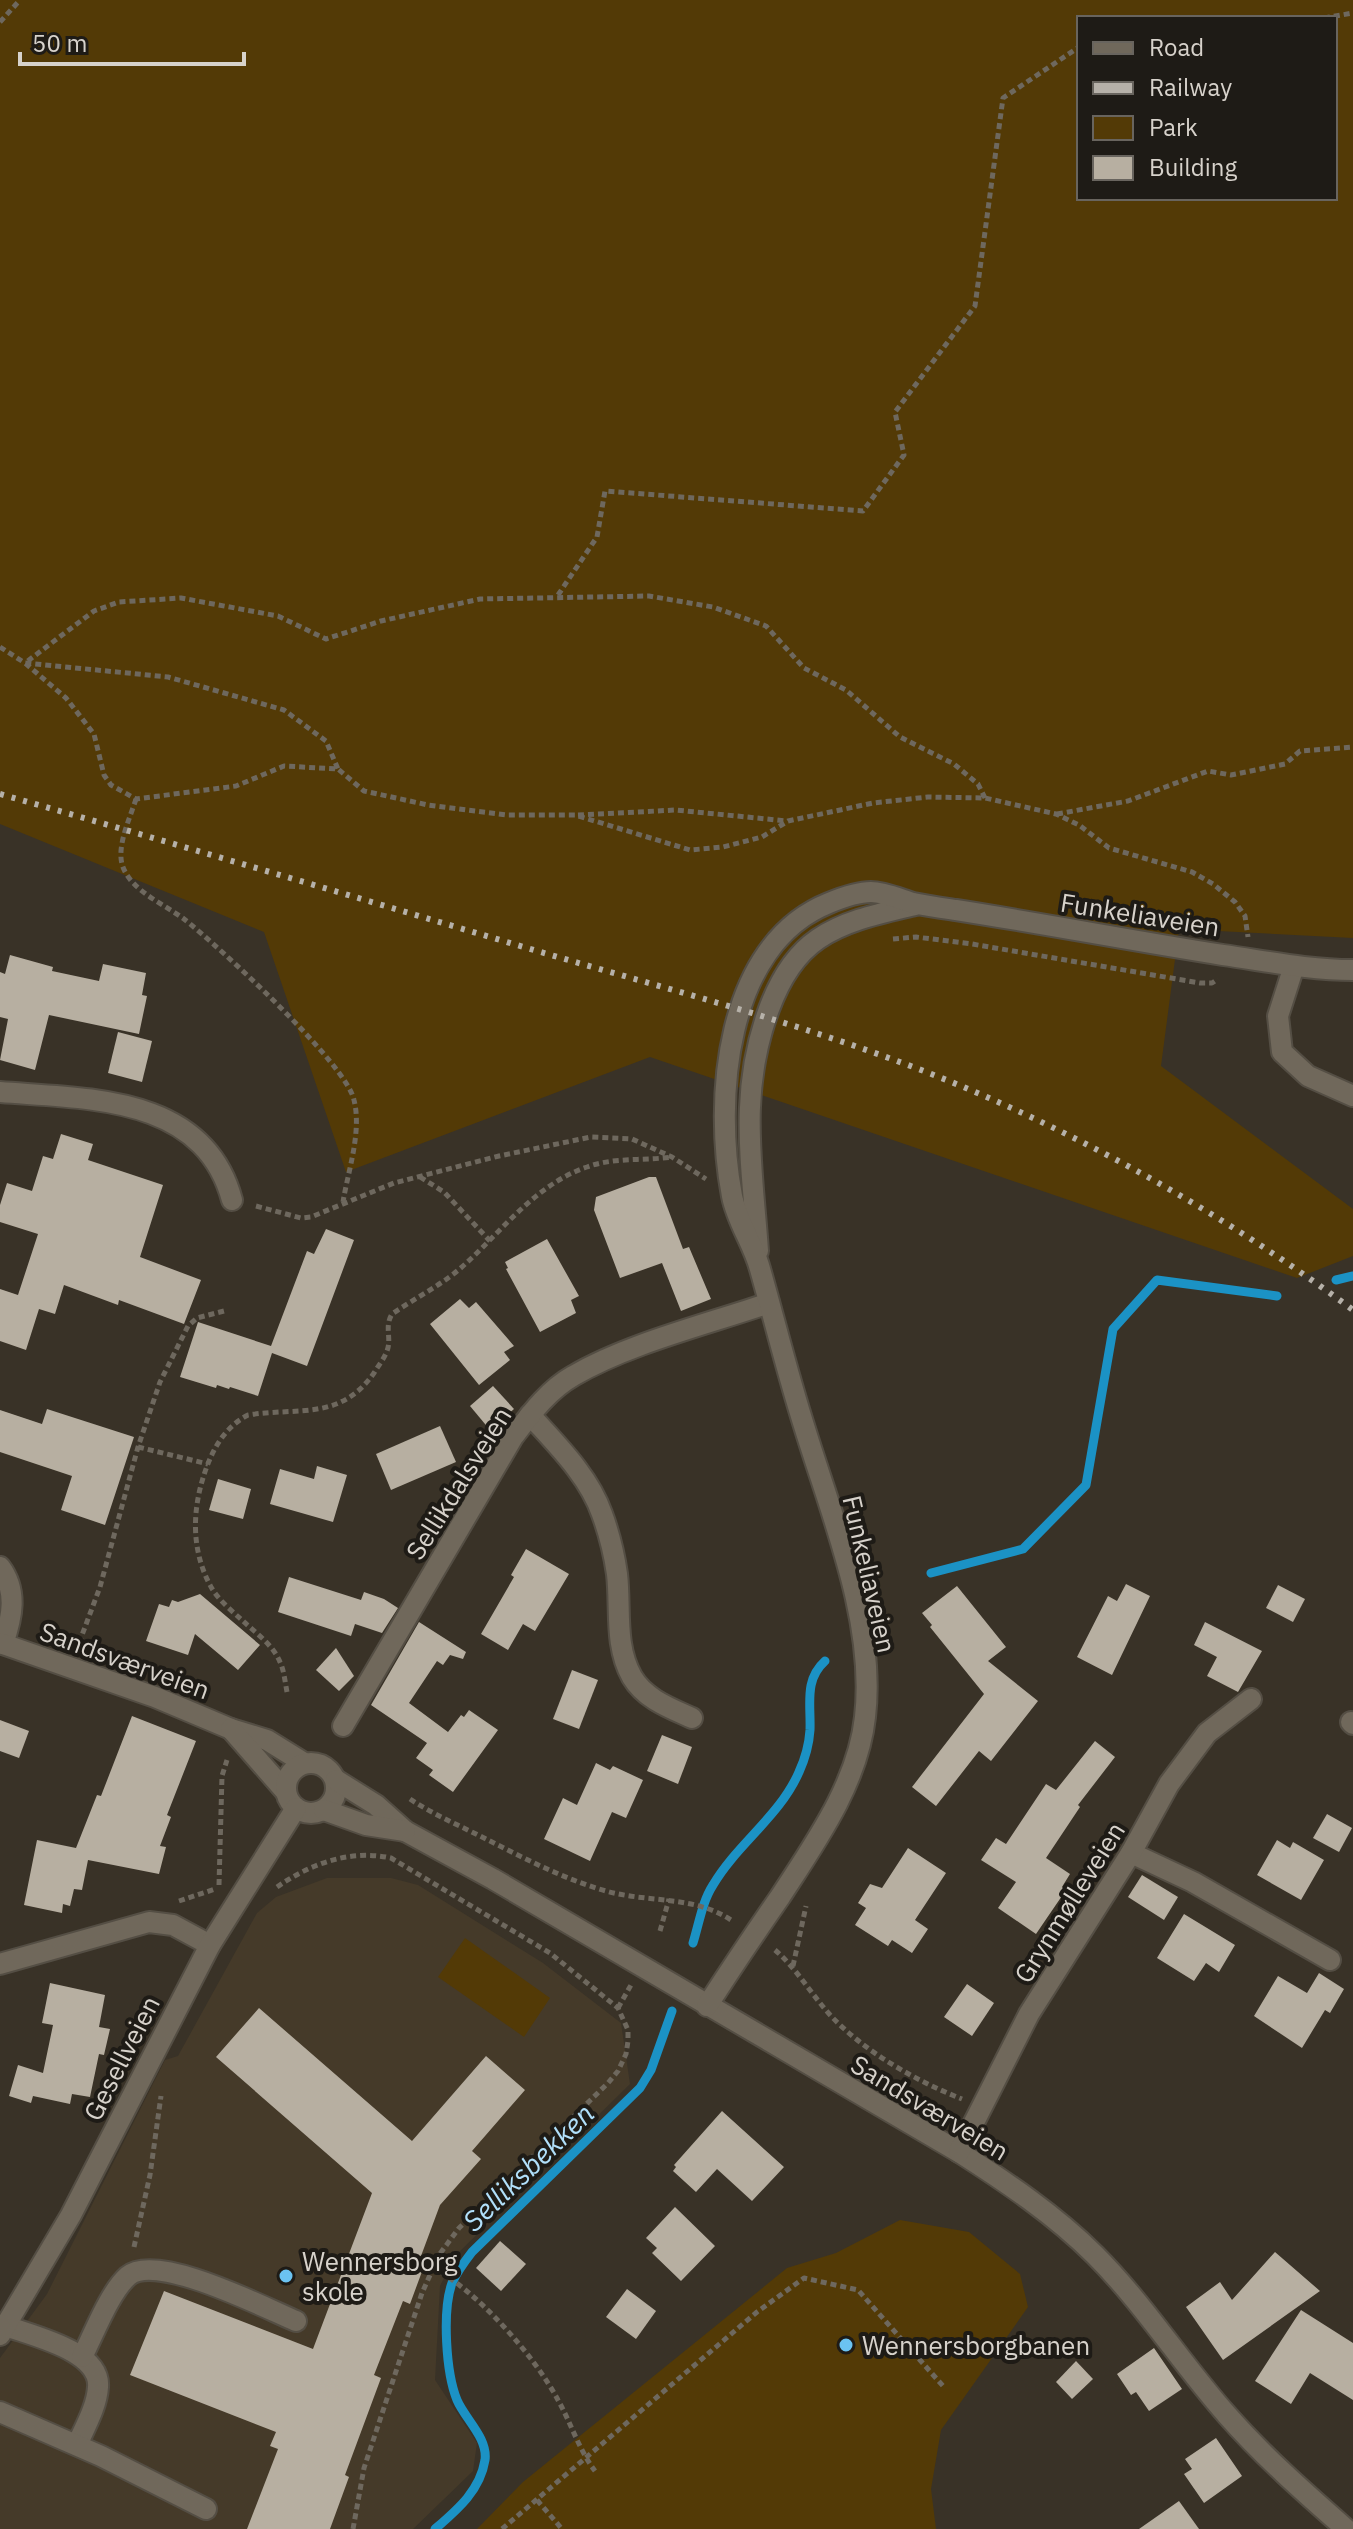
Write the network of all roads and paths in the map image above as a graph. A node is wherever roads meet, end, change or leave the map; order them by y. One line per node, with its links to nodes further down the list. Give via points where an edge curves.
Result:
1 (20, 0): 2 (path)
2 (0, 22)
3 (1077, 48): 4 (path, via 1003,98 975,306 895,412 904,455 863,511 605,491 597,537)
4 (558, 596): 6 (path, via 480,599 326,639 278,616 181,598 119,602 94,611); 9 (path, via 649,596 713,607 766,626 804,668 846,690 900,737 954,764 978,784)
5 (0, 647): 6 (path)
6 (25, 663): 8 (path, via 168,677 284,710 326,741); 10 (path, via 66,698 94,734 111,785)
7 (1353, 747): 11 (path, via 1300,751 1285,764 1231,775 1208,771 1128,801)
8 (338, 769): 10 (path, via 284,766 236,786); 12 (path, via 364,791 428,805 506,815)
9 (985, 798): 11 (path); 13 (path, via 873,803)
10 (136, 799): 25 (path, via 121,847 127,876 259,988 330,1060 349,1087 356,1121)
11 (1056, 814): 16 (path, via 1109,848 1182,868 1213,884 1245,916)
12 (575, 815): 13 (path, via 676,810); 13 (path, via 690,850 762,837)
13 (788, 821)
14 (919, 904): 16 (street, Funkeliaveien); 23 (street, Funkeliaveien, via 873,892 835,901 799,919 766,954 743,1007 725,1082); 27 (street, Funkeliaveien, via 831,931 805,949 780,984 759,1037 748,1108)
15 (881, 941): 16 (path, via 940,940 1206,983 1217,980)
16 (1241, 957): 17 (street, Funkeliaveien)
17 (1294, 966): 18 (street, Funkeliaveien); 20 (street, via 1278,1016 1282,1052 1308,1076)
18 (1353, 970)
19 (0, 1092): 24 (street, via 119,1103 156,1113 211,1155)
20 (1353, 1096)
21 (672, 1157): 22 (path, via 632,1139 591,1137); 23 (path); 26 (path, via 607,1161 572,1172 542,1192)
22 (419, 1176): 25 (path); 26 (path, via 444,1192)
23 (731, 1192): 27 (street, Funkeliaveien)
24 (232, 1200): 25 (path, via 301,1218)
25 (343, 1203)
26 (490, 1241): 32 (path, via 461,1268 392,1314 387,1353 361,1391 326,1408 248,1415 230,1428)
27 (759, 1263): 28 (street, Funkeliaveien)
28 (769, 1303): 30 (street, Sellikdalsveien, via 572,1376); 58 (street, Funkeliaveien, via 856,1605 865,1663 865,1718 853,1768 837,1803)
29 (224, 1311): 31 (path, via 188,1326 160,1382)
30 (530, 1415): 38 (street, via 601,1510 611,1540 618,1624 632,1677 660,1704); 39 (street, Sellikdalsveien)
31 (138, 1447): 32 (path); 35 (path, via 107,1566)
32 (208, 1464): 36 (path, via 196,1501 202,1564 210,1586 273,1650)
33 (0, 1567): 34 (street, via 12,1595)
34 (2, 1643): 40 (street, Sandsværveien, via 155,1697)
35 (79, 1643)
36 (287, 1692)
37 (1251, 1699): 47 (street, Grynmølleveien, via 1207,1733 1169,1784)
38 (692, 1718)
39 (343, 1726)
40 (235, 1733): 41 (street, Sandsværveien, via 267,1740); 44 (street, Sandsværveien); 51 (path, via 222,1776 222,1890 173,1903)
41 (304, 1763): 42 (street, via 324,1765); 44 (street, via 285,1785)
42 (336, 1780): 45 (street, via 335,1797); 46 (street, Sandsværveien)
43 (405, 1796): 49 (path, via 565,1877 622,1895)
44 (291, 1800): 45 (street, via 304,1812); 53 (street, Gesellveien)
45 (324, 1810): 46 (street, Sandsværveien)
46 (405, 1831): 58 (street, Sandsværveien)
47 (1131, 1853): 55 (street); 61 (street, Grynmølleveien, via 1029,2014)
48 (271, 1891): 59 (path, via 326,1862 363,1855 391,1858 550,1953)
49 (669, 1899): 50 (path, via 714,1910); 52 (path)
50 (731, 1920)
51 (162, 1922): 53 (street); 56 (street, via 138,1924)
52 (660, 1931)
53 (210, 1945): 66 (street, Gesellveien, via 71,2215)
54 (775, 1950): 61 (path, via 858,2039 893,2063)
55 (1330, 1960)
56 (0, 1964)
57 (631, 1985): 59 (path)
58 (707, 2006): 62 (street, Sandsværveien)
59 (618, 2008): 63 (path, via 628,2041 618,2071 459,2228)
60 (163, 2084): 64 (path)
61 (983, 2107): 62 (street, Grynmølleveien)
62 (959, 2152): 78 (street, Sandsværveien, via 1030,2200 1093,2253 1229,2417)
63 (432, 2267): 71 (path, via 462,2286 495,2318 550,2385); 75 (path, via 364,2468)
64 (128, 2276): 65 (street, via 140,2269 167,2270); 67 (street)
65 (296, 2321)
66 (3, 2330): 67 (street)
67 (82, 2357): 70 (street, via 97,2375 98,2386)
68 (943, 2386): 71 (path, via 858,2290 804,2278)
69 (0, 2412): 70 (street)
70 (77, 2445): 74 (street)
71 (586, 2459): 72 (path); 73 (path)
72 (595, 2471)
73 (537, 2500): 76 (path); 77 (path)
74 (206, 2509)
75 (353, 2529)
76 (502, 2529)
77 (562, 2529)
78 (1346, 2529)

